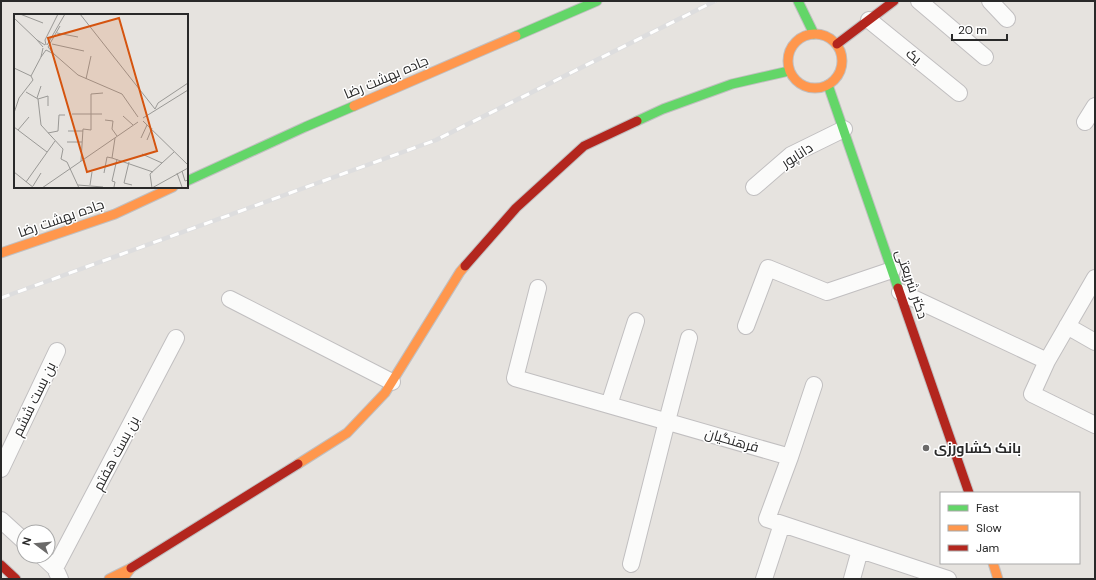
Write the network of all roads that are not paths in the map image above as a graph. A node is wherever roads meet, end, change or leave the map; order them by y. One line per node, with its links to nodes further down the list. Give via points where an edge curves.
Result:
1 (597, 1): 17 (street, جاده بهشت رضا)
2 (798, 1): 8 (street)
3 (894, 1): 7 (street)
4 (918, 1): 10 (street)
5 (990, 1): 6 (street)
6 (1008, 18)
7 (870, 20): 9 (street); 13 (street, یک)
8 (814, 34): 9 (street, via 824,35); 11 (street, via 800,37 793,44 788,57)
9 (837, 44): 12 (street, via 842,62 836,79)
10 (985, 57)
11 (789, 71): 12 (street, via 794,79 810,88); 34 (street, via 732,84 663,109 584,146 516,208 460,272)
12 (828, 85): 16 (street, دکتر شریعتی)
13 (959, 93)
14 (1095, 106): 15 (street)
15 (1085, 122)
16 (844, 129): 18 (street, داناپور, via 791,155); 21 (street, دکتر شریعتی)
17 (188, 181)
18 (754, 186)
19 (171, 188): 20 (street, جاده بهشت رضا, via 115,214)
20 (1, 253)
21 (892, 270): 24 (street, دکتر شریعتی); 27 (street, via 827,292 768,268)
22 (1095, 278): 28 (street)
23 (538, 288): 36 (street, فرهنگیان, via 515,378)
24 (900, 292): 33 (street); 41 (street, دکتر شریعتی)
25 (230, 299): 34 (street)
26 (636, 321): 36 (street)
27 (746, 326)
28 (1067, 326): 31 (street); 33 (street)
29 (176, 338): 51 (street, بن بست هفتم)
30 (689, 338): 37 (street)
31 (1095, 342)
32 (57, 351): 40 (street, بن بست ششم)
33 (1047, 361): 38 (street, via 1032,394)
34 (392, 382): 50 (street, via 348,433)
35 (814, 385): 39 (street)
36 (609, 405): 37 (street, فرهنگیان)
37 (667, 421): 39 (street, فرهنگیان); 47 (street)
38 (1095, 425)
39 (790, 457): 43 (street, via 767,519)
40 (1, 469)
41 (969, 492)
42 (1, 520): 44 (street)
43 (782, 524): 45 (street); 55 (street)
44 (16, 533)
45 (860, 550): 56 (street); 57 (street)
46 (49, 564): 51 (street)
47 (631, 564)
48 (993, 564): 58 (street)
49 (1, 566): 52 (street)
50 (131, 568): 53 (street); 54 (street)
51 (57, 574)
52 (16, 579)
53 (108, 579)
54 (122, 579)
55 (764, 579)
56 (852, 579)
57 (948, 579)
58 (998, 579)

